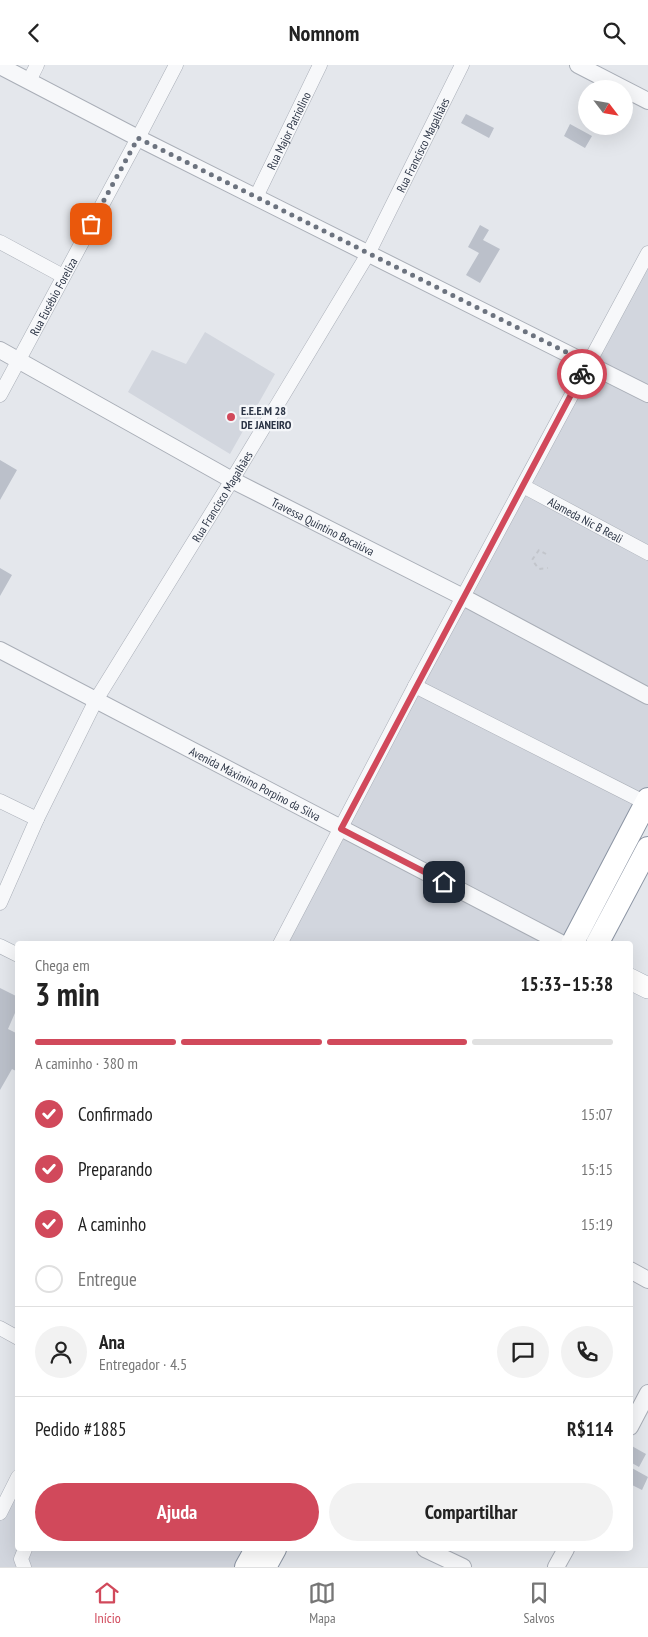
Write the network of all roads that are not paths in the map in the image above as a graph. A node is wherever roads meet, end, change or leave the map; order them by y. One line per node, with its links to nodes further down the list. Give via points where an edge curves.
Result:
1 (37, 65): 7 (street)
2 (176, 65): 9 (street, Rua Eusébio Foreliza)
3 (320, 65): 10 (street, Rua Major Patriolino)
4 (462, 65): 12 (street, Rua Francisco Magalhães)
5 (578, 65): 8 (street)
6 (0, 66): 7 (street)
7 (29, 81): 9 (street)
8 (648, 101)
9 (138, 138): 10 (street); 14 (street, Rua Eusébio Foreliza)
10 (256, 197): 12 (street)
11 (0, 241): 14 (street)
12 (368, 253): 17 (street); 20 (street, Rua Francisco Magalhães)
13 (648, 253): 17 (street)
14 (63, 276): 16 (street, Rua Eusébio Foreliza)
15 (0, 350): 16 (street, Travessa Quintino Bocaiúva)
16 (19, 360): 19 (street, Rua Eusébio Foreliza); 20 (street, Travessa Quintino Bocaiúva)
17 (588, 363): 18 (street); 21 (street)
18 (648, 394)
19 (0, 395)
20 (232, 480): 23 (street, Travessa Quintino Bocaiúva); 27 (street, Rua Francisco Magalhães)
21 (523, 486): 22 (street, Alameda Nic B Reali); 23 (street)
22 (648, 553)
23 (463, 597): 25 (street); 26 (street, Travessa Quintino Bocaiúva)
24 (0, 649): 27 (street, Avenida Máximino Porpino da Silva)
25 (415, 686): 29 (street); 31 (street)
26 (648, 696)
27 (96, 700): 30 (street, Rua Francisco Magalhães); 31 (street, Avenida Máximino Porpino da Silva)
28 (0, 801): 30 (street)
29 (647, 801): 36 (highway)
30 (37, 819): 33 (street, Rua Francisco Magalhães)
31 (341, 829): 34 (street); 35 (street, Avenida Máximino Porpino da Silva)
32 (648, 848): 37 (highway)
33 (0, 903)
34 (282, 941)
35 (558, 941)
36 (574, 941)
37 (599, 941)
38 (0, 946): 39 (street)
39 (15, 954)
40 (633, 981): 41 (main road)
41 (648, 989)
42 (633, 1272): 43 (street)
43 (648, 1280)
44 (0, 1328): 45 (street)
45 (15, 1336)
46 (648, 1393): 47 (street)
47 (633, 1421)
48 (15, 1483): 49 (street)
49 (0, 1513)
50 (24, 1551): 55 (street)
51 (255, 1551): 56 (highway)
52 (274, 1551): 57 (highway)
53 (429, 1551): 58 (street)
54 (565, 1551): 59 (street)
55 (24, 1567)
56 (246, 1567)
57 (265, 1567)
58 (464, 1567)
59 (556, 1567)

